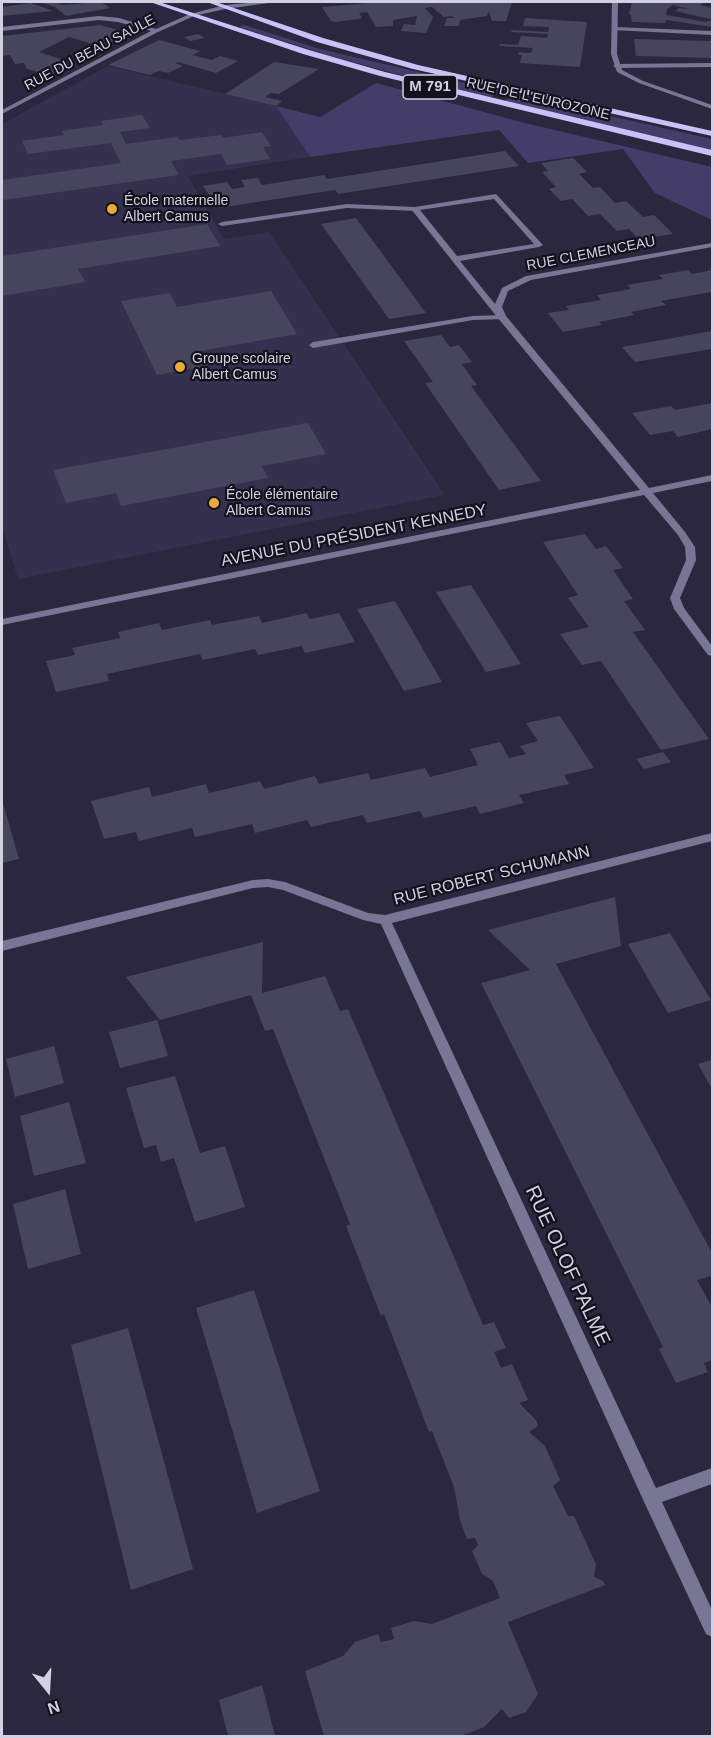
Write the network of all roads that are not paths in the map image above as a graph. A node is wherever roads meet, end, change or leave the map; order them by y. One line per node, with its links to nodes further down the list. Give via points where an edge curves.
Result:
1 (153, 2): 6 (main road, RUE DE L'EUROZONE / M 791)
2 (210, 2): 5 (main road, RUE DE L'EUROZONE / M 791)
3 (273, 2): 5 (street, RUE DU BEAU SAULE)
4 (615, 2): 8 (street)
5 (225, 7): 6 (street, RUE DU BEAU SAULE); 15 (main road, RUE DE L'EUROZONE / M 791, via 320,40 416,67)
6 (192, 15): 9 (street, RUE DU BEAU SAULE); 16 (main road, RUE DE L'EUROZONE / M 791, via 405,80)
7 (2, 29): 9 (street, via 99,18)
8 (614, 29): 10 (street); 12 (street)
9 (156, 31): 14 (street, RUE DU BEAU SAULE)
10 (712, 33)
11 (712, 65): 12 (street)
12 (616, 66): 13 (street, via 641,82)
13 (712, 107)
14 (2, 112)
15 (712, 134)
16 (712, 153)
17 (415, 209): 18 (street, via 347,206); 20 (street); 20 (street, RUE CLEMENCEAU, via 496,196 539,244)
18 (222, 224)
19 (712, 245): 21 (street, RUE CLEMENCEAU, via 529,278 505,290 498,307)
20 (456, 258): 21 (street)
21 (502, 317): 22 (street, via 473,318); 24 (street)
22 (313, 345)
23 (712, 478): 24 (street, AVENUE DU PRÉSIDENT KENNEDY)
24 (648, 491): 25 (street, AVENUE DU PRÉSIDENT KENNEDY); 26 (street, via 690,547 691,560 675,598)
25 (2, 622)
26 (712, 653)
27 (712, 837): 28 (street, RUE ROBERT SCHUMANN)
28 (385, 920): 29 (street, RUE ROBERT SCHUMANN, via 285,886 253,884); 31 (street, RUE OLOF PALME)
29 (2, 946)
30 (712, 1476): 31 (street)
31 (651, 1498): 32 (street, RUE OLOF PALME)
32 (712, 1628)

